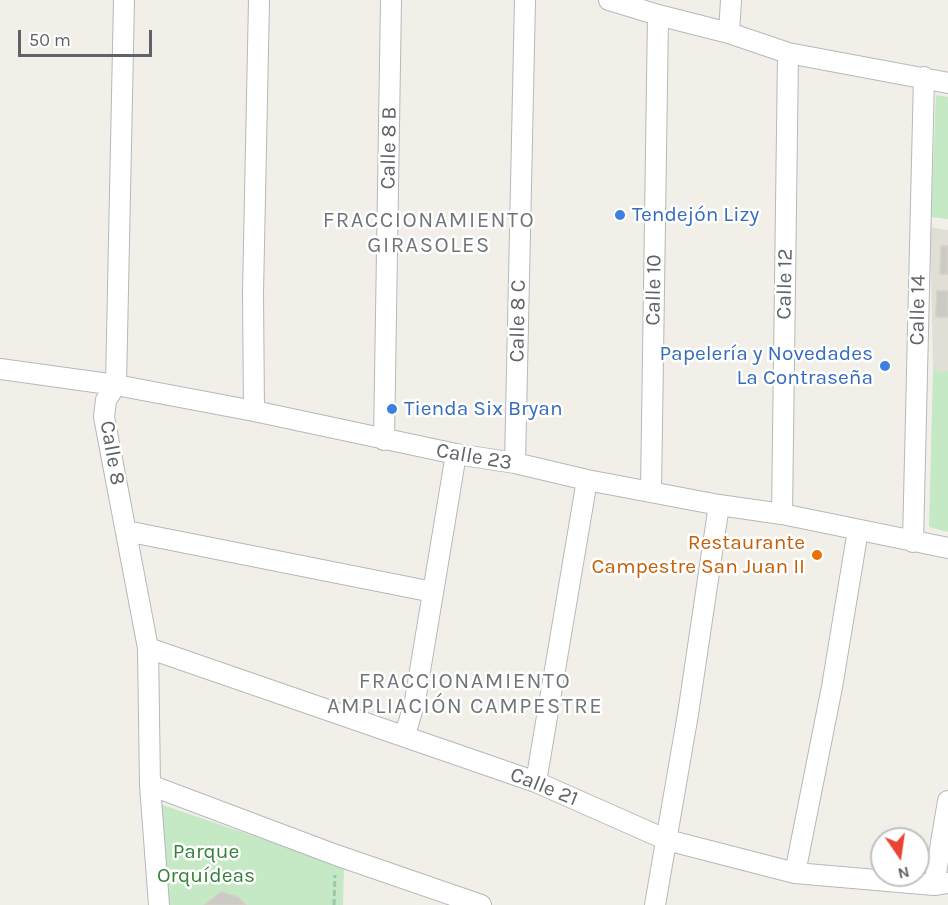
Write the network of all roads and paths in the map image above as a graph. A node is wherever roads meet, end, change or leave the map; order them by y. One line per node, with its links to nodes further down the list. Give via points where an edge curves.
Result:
1 (124, 0): 13 (street, Calle 8)
2 (259, 0): 14 (street)
3 (391, 0): 15 (street, Calle 8 B)
4 (525, 0): 17 (street, Calle 8 C)
5 (609, 0): 7 (street)
6 (731, 0): 8 (street)
7 (658, 15): 8 (street); 19 (street, Calle 10)
8 (729, 33): 9 (street)
9 (788, 53): 10 (street); 21 (street, Calle 12)
10 (924, 77): 11 (street); 24 (street, Calle 14)
11 (948, 84)
12 (0, 369): 13 (street, Calle 23)
13 (116, 385): 14 (street, Calle 23); 23 (street, Calle 8, via 106,400 104,417)
14 (254, 411): 15 (street, Calle 23)
15 (384, 440): 16 (street, Calle 23)
16 (456, 454): 17 (street, Calle 23); 26 (street)
17 (514, 463): 18 (street, Calle 23)
18 (586, 480): 19 (street, Calle 23); 29 (street)
19 (651, 492): 20 (street, Calle 23)
20 (719, 505): 21 (street, Calle 23); 32 (street)
21 (782, 514): 22 (street, Calle 23)
22 (858, 530): 24 (street, Calle 23); 34 (street)
23 (126, 531): 26 (street); 27 (street, Calle 8)
24 (913, 542): 25 (street, Calle 23)
25 (948, 548)
26 (433, 592): 28 (street, via 415,701)
27 (148, 648): 28 (street, Calle 21); 30 (street, Calle 8)
28 (405, 735): 29 (street, Calle 21)
29 (536, 782): 32 (street, Calle 21)
30 (150, 786): 33 (street); 36 (street, Calle 8)
31 (948, 801): 35 (street)
32 (667, 840): 34 (street, Calle 21); 39 (street)
33 (336, 855): 37 (path); 38 (street)
34 (795, 873): 35 (street, Calle 21)
35 (941, 884)
36 (159, 905)
37 (334, 905)
38 (481, 905)
39 (655, 905)

